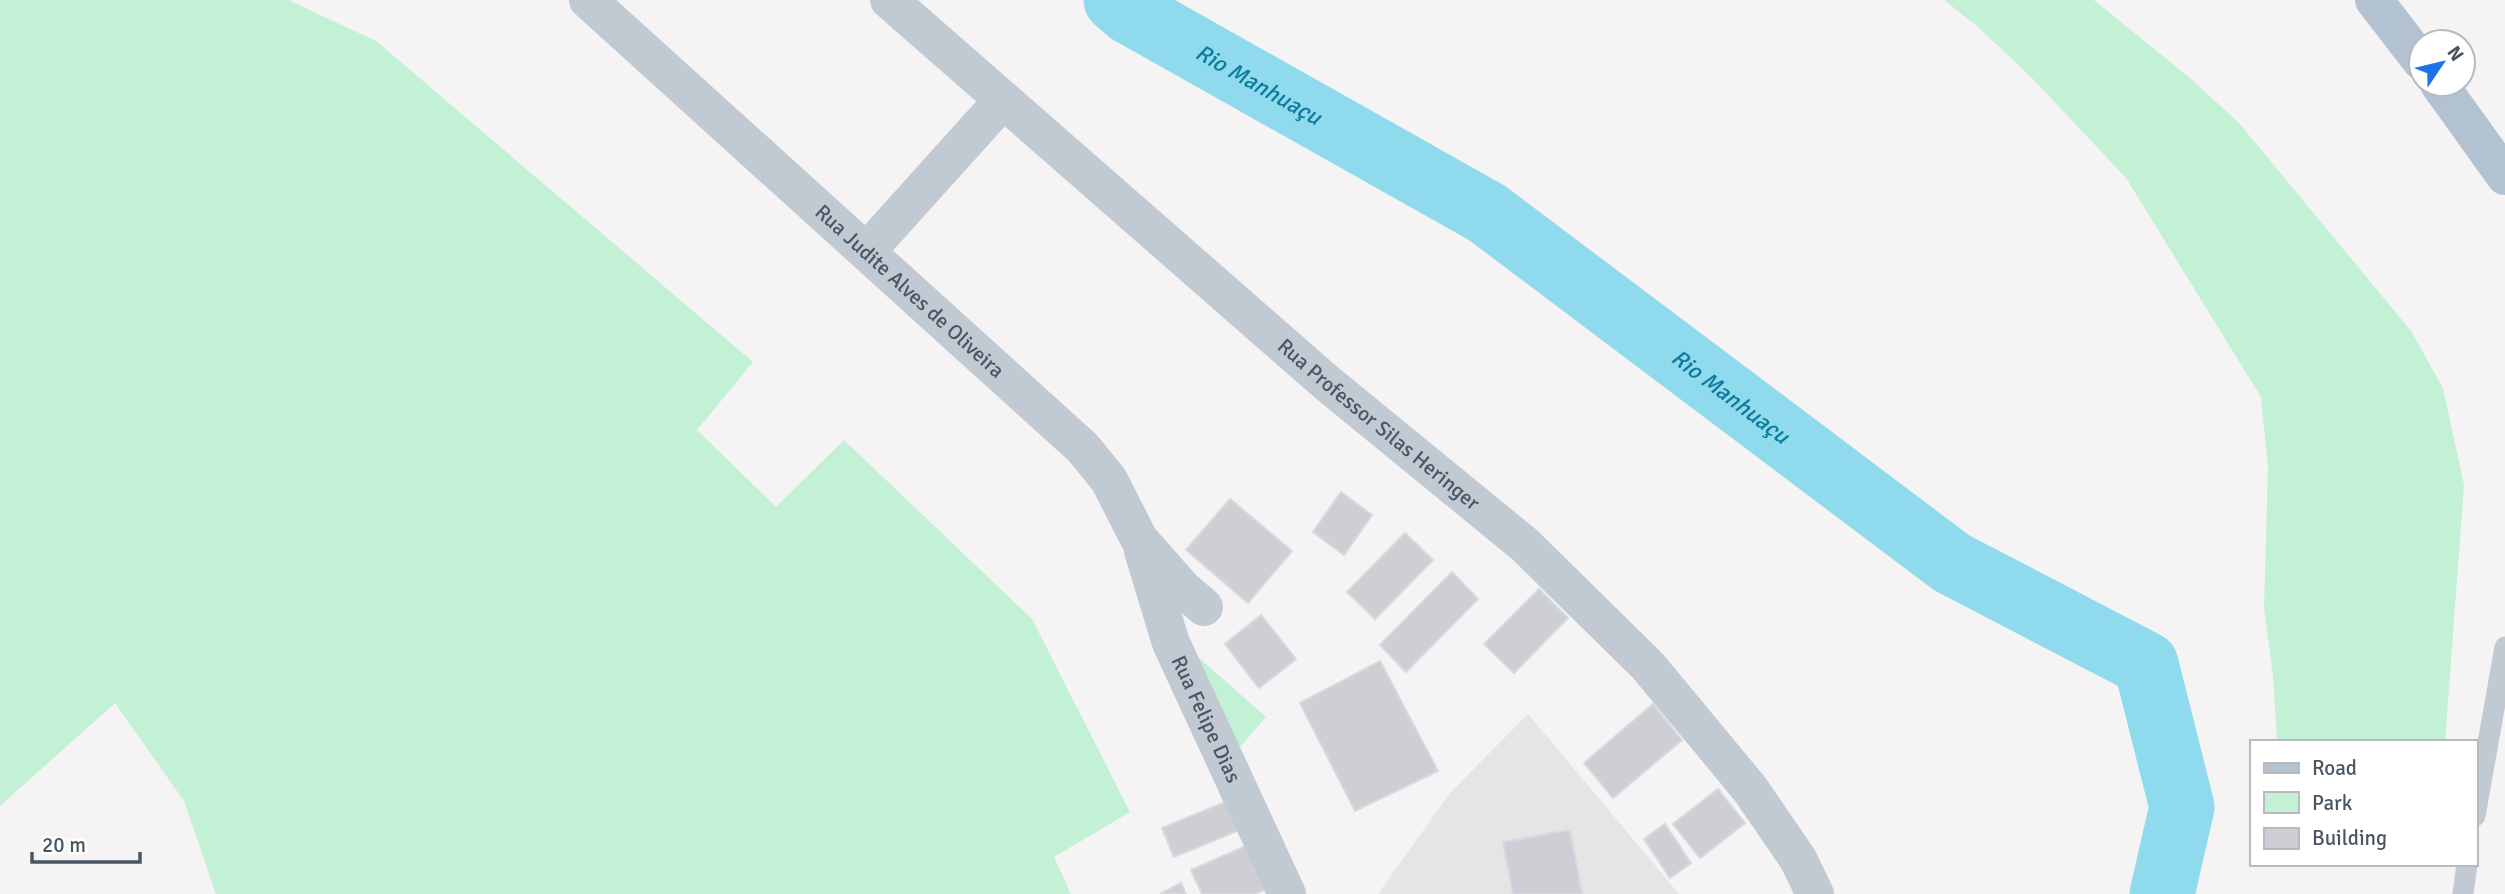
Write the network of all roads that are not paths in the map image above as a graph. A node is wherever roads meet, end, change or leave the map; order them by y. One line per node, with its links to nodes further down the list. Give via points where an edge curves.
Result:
1 (588, 0): 8 (street, Rua Judite Alves de Oliveira)
2 (889, 0): 6 (street, Rua Professor Silas Heringer)
3 (2374, 0): 4 (main road)
4 (2407, 43)
5 (2449, 98): 7 (main road)
6 (1003, 100): 8 (street); 15 (street, Rua Professor Silas Heringer, via 1327,383 1525,545 1648,666 1750,789 1798,859)
7 (2505, 176)
8 (867, 251): 9 (street, Rua Judite Alves de Oliveira, via 1083,448 1109,480)
9 (1139, 539): 10 (street, Rua Judite Alves de Oliveira); 14 (street, Rua Felipe Dias, via 1171,643)
10 (1204, 607)
11 (2505, 647): 12 (lane)
12 (2477, 805)
13 (2467, 866): 16 (lane)
14 (1287, 894)
15 (1815, 894)
16 (2463, 894)

